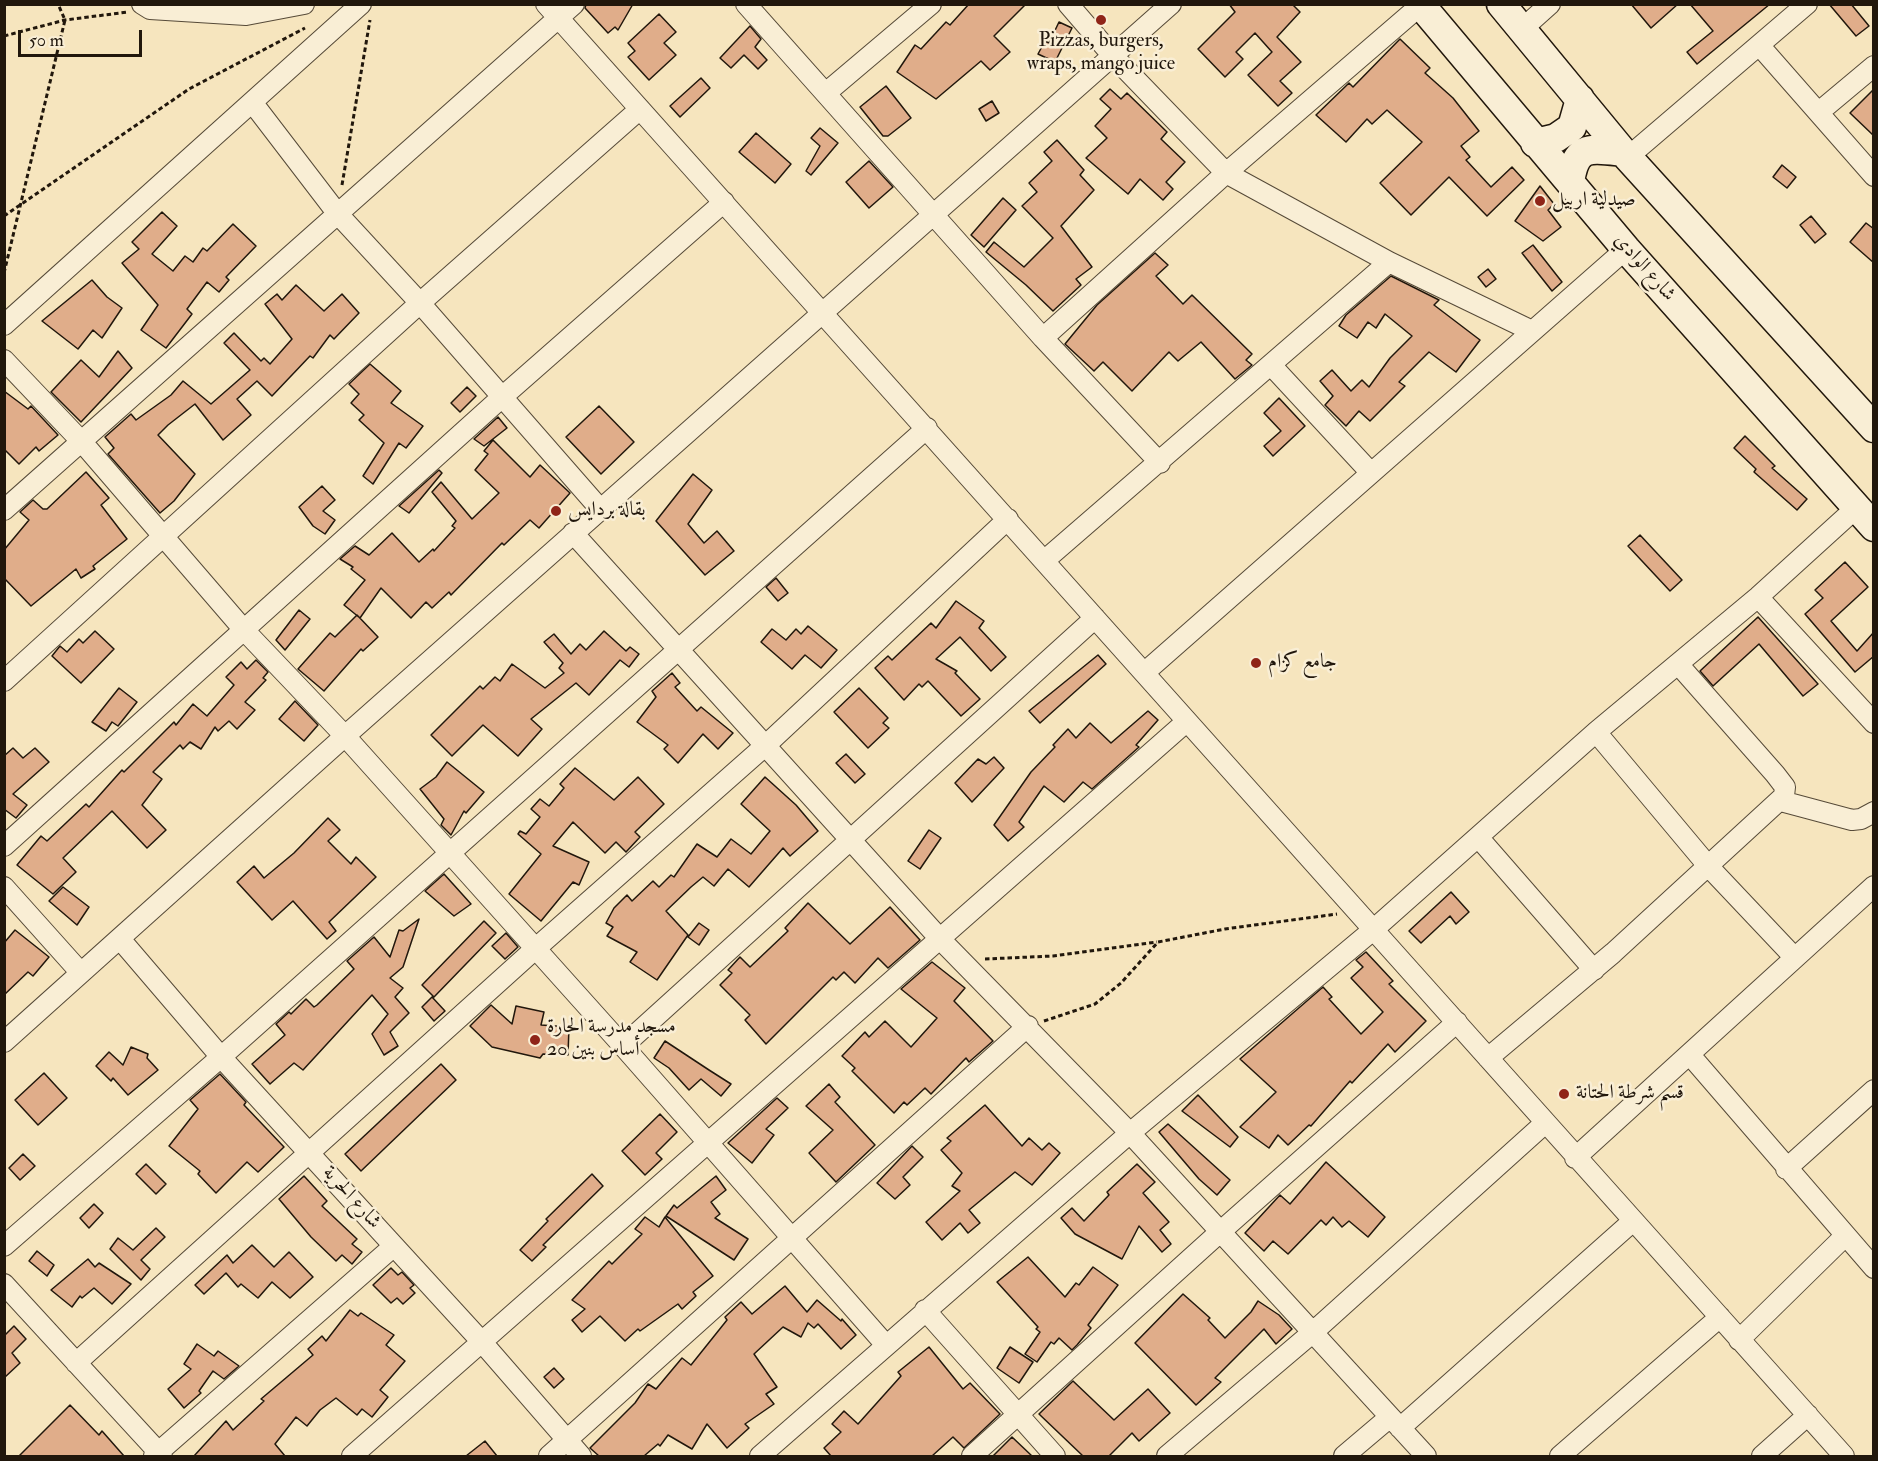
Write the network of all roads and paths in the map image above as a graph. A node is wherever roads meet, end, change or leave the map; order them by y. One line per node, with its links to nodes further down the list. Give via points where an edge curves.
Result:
1 (58, 4): 15 (path)
2 (304, 4): 11 (street, via 246,15)
3 (574, 4): 14 (street)
4 (931, 4): 22 (street)
5 (1068, 4): 20 (street)
6 (1171, 4): 20 (street)
7 (1501, 4): 17 (main road)
8 (1550, 4): 17 (street)
9 (1807, 4): 19 (street)
10 (1420, 5): 27 (main road, شارع الوادي); 29 (street)
11 (146, 7): 15 (path)
12 (756, 8): 22 (street)
13 (366, 10): 24 (street); 34 (path)
14 (552, 12): 25 (street); 34 (street)
15 (65, 20): 18 (path); 33 (path)
16 (310, 26): 33 (path, via 189,89)
17 (1521, 30): 23 (main road)
18 (4, 36)
19 (1759, 45): 26 (street); 28 (street)
20 (1112, 55): 29 (street); 36 (street)
21 (1874, 66): 26 (street)
22 (827, 92): 36 (street)
23 (1580, 99): 27 (main road, via 1572,127 1556,138); 28 (main road)
24 (252, 102): 34 (street); 42 (street)
25 (640, 109): 32 (street); 40 (street)
26 (1819, 112): 30 (street)
27 (1535, 143): 31 (main road, شارع الوادي)
28 (1625, 155): 31 (main road, via 1592,148 1573,165); 49 (main road)
29 (1226, 173): 38 (street); 44 (street)
30 (1874, 176)
31 (1570, 182): 37 (main road, شارع الوادي)
32 (724, 202): 41 (street); 47 (street)
33 (22, 206): 35 (path); 39 (path)
34 (337, 213): 40 (street); 50 (street)
35 (4, 216)
36 (934, 217): 41 (street); 44 (street)
37 (1626, 249): 43 (street); 55 (main road, شارع الوادي)
38 (1389, 262): 43 (street); 46 (street)
39 (4, 273)
40 (420, 303): 47 (street); 58 (street)
41 (823, 315): 48 (street); 54 (street)
42 (4, 325)
43 (1532, 331): 52 (street)
44 (1043, 338): 51 (street)
45 (4, 360): 50 (street)
46 (1271, 365): 51 (street); 52 (street)
47 (501, 398): 54 (street); 62 (street)
48 (927, 428): 56 (street); 63 (street)
49 (1874, 428)
50 (81, 442): 53 (street); 58 (street)
51 (1160, 463): 59 (street)
52 (1371, 473): 65 (street)
53 (4, 510)
54 (601, 510): 57 (street)
55 (1865, 517): 60 (street)
56 (1008, 519): 59 (street); 71 (street)
57 (573, 533): 63 (street); 70 (street)
58 (164, 537): 62 (street); 66 (street)
59 (1045, 561): 61 (street)
60 (1758, 597): 64 (street); 67 (street)
61 (1095, 618): 65 (street); 75 (street)
62 (244, 630): 70 (street); 76 (street)
63 (677, 648): 71 (street); 77 (street)
64 (1678, 664): 69 (street); 72 (street, via 1785,787)
65 (1144, 673): 68 (street)
66 (4, 681)
67 (1870, 712)
68 (1186, 722): 81 (street); 84 (street)
69 (1596, 732): 74 (street); 78 (street)
70 (345, 736): 77 (street); 83 (street)
71 (766, 745): 75 (street); 86 (street)
72 (1781, 801): 73 (street, via 1852,820); 78 (street)
73 (1874, 812)
74 (1478, 837): 82 (street); 89 (street)
75 (850, 838): 84 (street); 94 (street)
76 (4, 846)
77 (447, 853): 86 (street); 96 (street)
78 (1708, 867): 87 (street); 89 (street)
79 (4, 887): 90 (street)
80 (1870, 896): 87 (street)
81 (1357, 912): 82 (street); 85 (path)
82 (1373, 930): 91 (street); 100 (street)
83 (120, 939): 90 (street); 96 (street, شارع الحرية)
84 (941, 940): 88 (street); 101 (street)
85 (1158, 942): 88 (path, via 1053,956); 92 (path, via 1121,983 1095,1004)
86 (535, 949): 94 (street); 102 (street)
87 (1795, 958): 95 (street)
88 (962, 960): 92 (street)
89 (1594, 970): 97 (street)
90 (81, 973): 93 (street)
91 (1457, 1022): 97 (street); 106 (street)
92 (1028, 1026): 100 (street); 108 (street)
93 (4, 1042)
94 (623, 1046): 101 (street)
95 (1690, 1055): 103 (street); 104 (street)
96 (221, 1057): 102 (street, شارع الحرية); 109 (street)
97 (1488, 1058): 99 (street)
98 (1874, 1090): 104 (street)
99 (1544, 1124): 103 (street); 115 (street)
100 (1130, 1133): 106 (street); 113 (street)
101 (709, 1145): 108 (street); 117 (street)
102 (309, 1152): 110 (street, شارع الحرية); 119 (street)
103 (1575, 1158): 105 (street)
104 (1786, 1169): 107 (street)
105 (1632, 1221): 114 (street); 122 (street)
106 (1220, 1232): 115 (street); 120 (street)
107 (1845, 1236): 111 (street); 116 (street)
108 (794, 1238): 118 (street); 123 (street)
109 (4, 1246)
110 (394, 1246): 117 (street, شارع الحرية); 124 (street)
111 (1874, 1268)
112 (4, 1284): 119 (street)
113 (925, 1310): 118 (street); 120 (street)
114 (1720, 1317): 116 (street); 134 (street)
115 (1312, 1333): 122 (street); 131 (street)
116 (1739, 1340): 121 (street)
117 (481, 1341): 123 (street, شارع الحرية); 125 (street)
118 (885, 1344): 128 (street)
119 (76, 1363): 124 (street)
120 (1017, 1415): 129 (street); 130 (street)
121 (1808, 1416): 135 (street); 136 (street)
122 (1395, 1422): 132 (street); 133 (street)
123 (567, 1441): 126 (street); 127 (street, شارع الحرية)
124 (159, 1455)
125 (352, 1456)
126 (549, 1456)
127 (581, 1456)
128 (760, 1456)
129 (972, 1456)
130 (1056, 1456)
131 (1167, 1456)
132 (1344, 1456)
133 (1426, 1456)
134 (1560, 1456)
135 (1762, 1456)
136 (1844, 1456)

